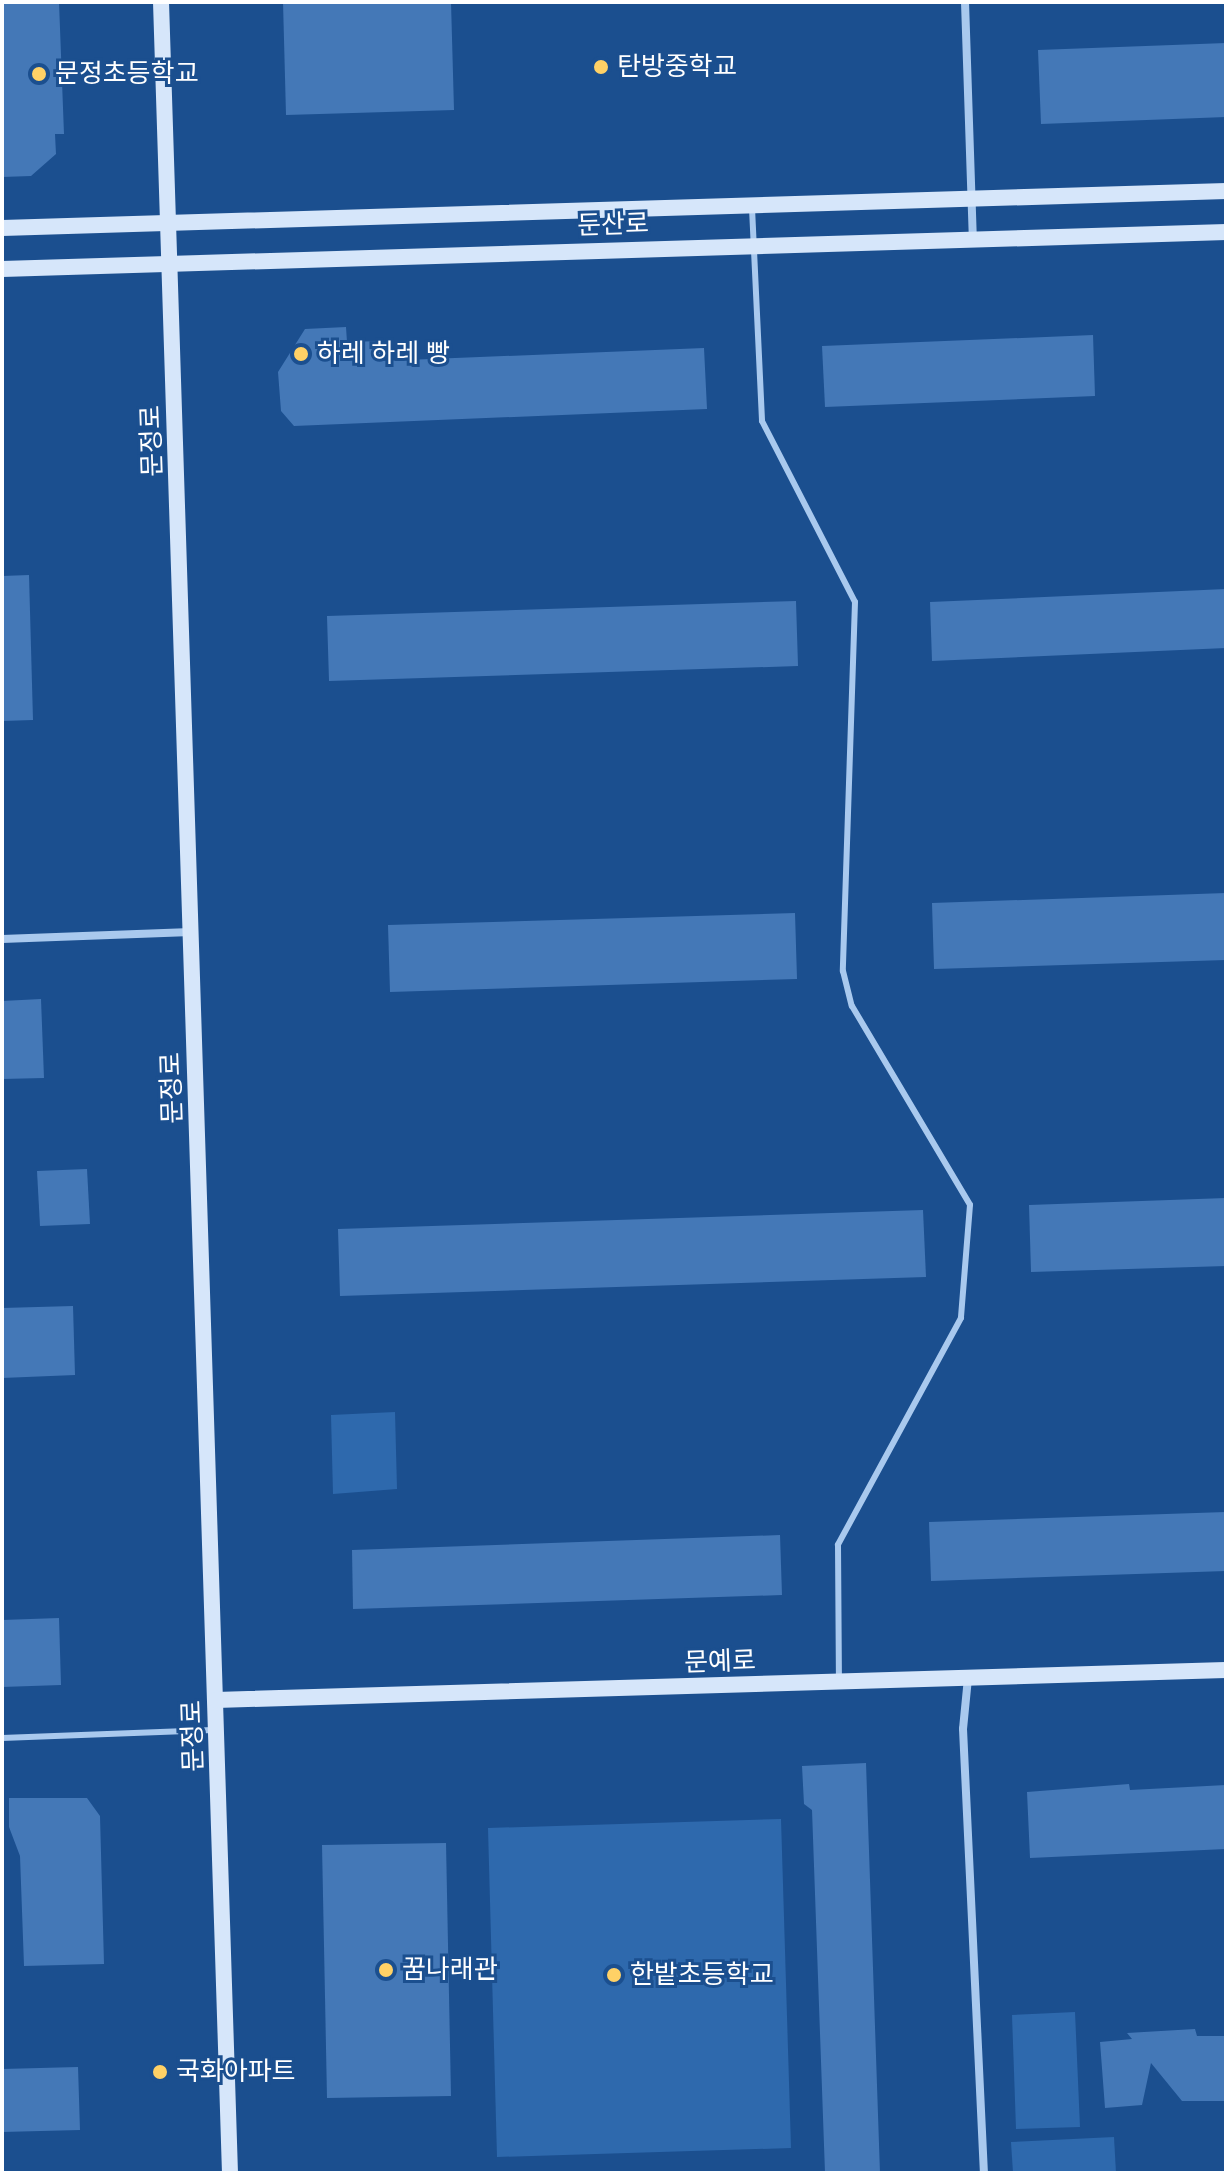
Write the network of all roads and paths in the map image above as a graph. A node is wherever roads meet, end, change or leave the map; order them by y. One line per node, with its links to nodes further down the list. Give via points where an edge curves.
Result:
1 (161, 2): 6 (main road, 문정로)
2 (965, 2): 4 (street)
3 (1226, 191): 4 (main road, 둔산로)
4 (972, 198): 5 (main road, 둔산로); 9 (street)
5 (752, 205): 6 (main road, 둔산로); 10 (lane)
6 (169, 222): 7 (main road, 둔산로); 11 (main road, 문정로)
7 (2, 228)
8 (1226, 232): 9 (main road, 둔산로)
9 (973, 239): 10 (main road, 둔산로)
10 (753, 245): 11 (main road, 둔산로); 17 (lane, via 762,421 855,602 843,971 852,1006 970,1205 971,1218 969,1273 955,1333 854,1504 838,1545)
11 (170, 265): 12 (main road, 둔산로); 13 (main road, 문정로)
12 (2, 269)
13 (191, 932): 14 (street); 18 (main road, 문정로)
14 (2, 939)
15 (1226, 1670): 16 (main road, 문예로)
16 (968, 1678): 17 (main road, 문예로); 22 (street, via 963,1729)
17 (839, 1682): 18 (main road, 문예로)
18 (216, 1700): 19 (main road, 문정로)
19 (216, 1730): 20 (lane); 21 (main road, 문정로)
20 (2, 1738)
21 (230, 2173)
22 (984, 2173)

